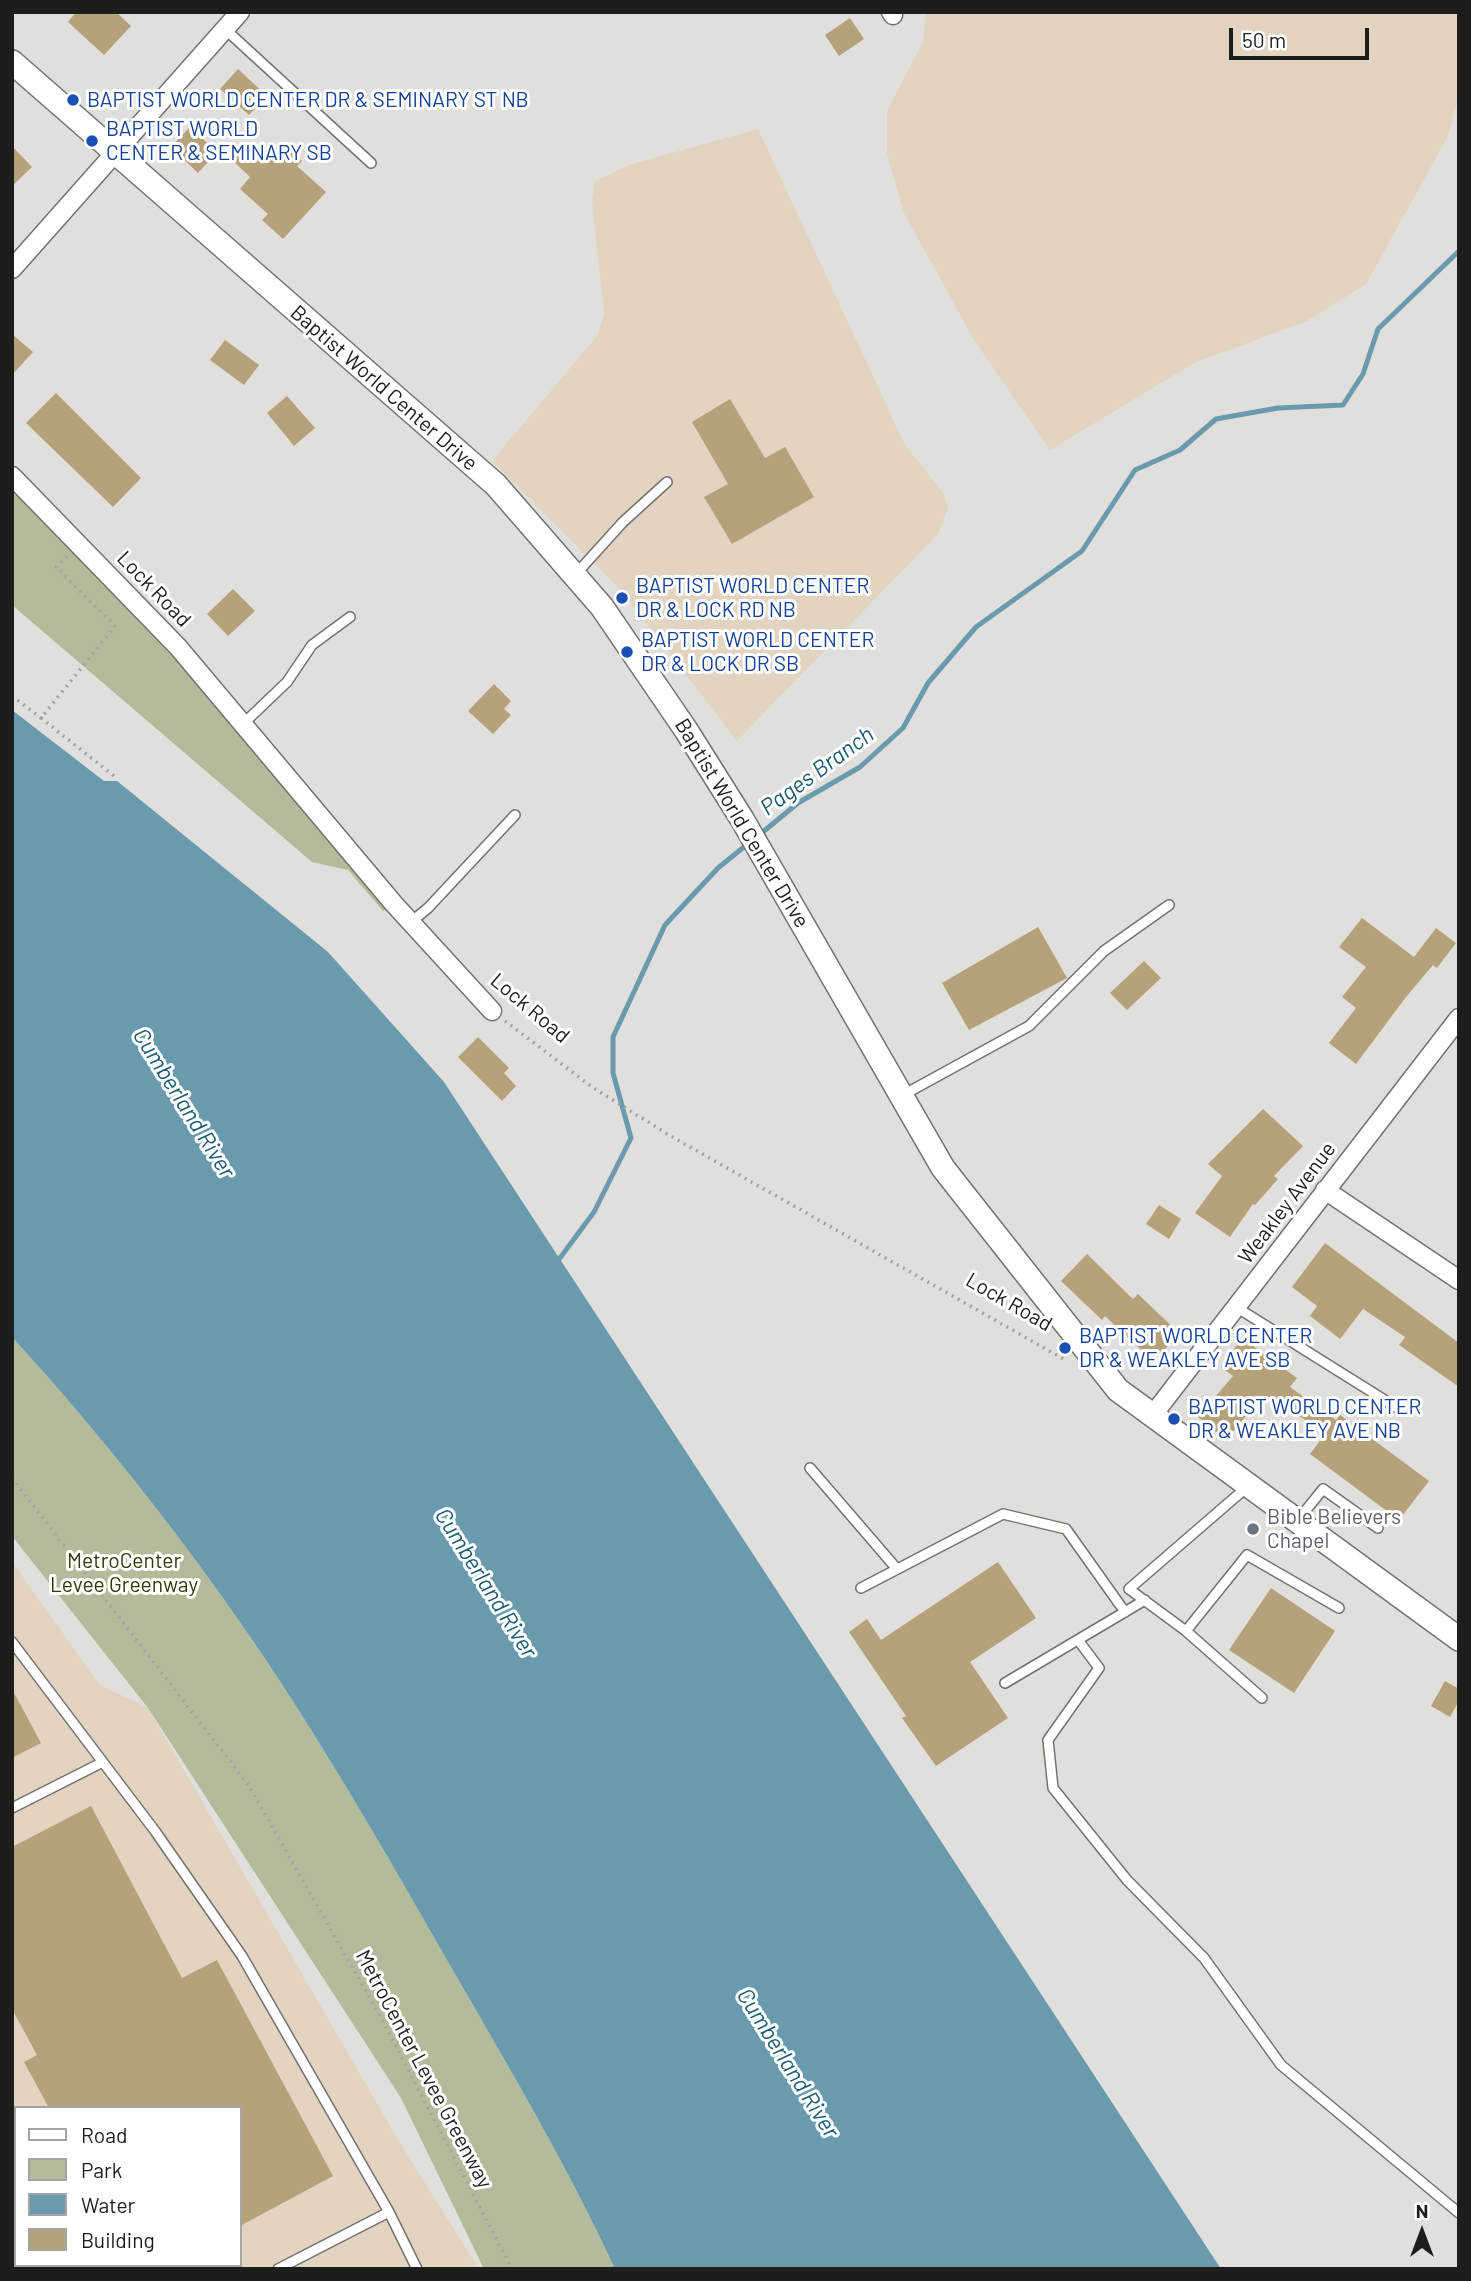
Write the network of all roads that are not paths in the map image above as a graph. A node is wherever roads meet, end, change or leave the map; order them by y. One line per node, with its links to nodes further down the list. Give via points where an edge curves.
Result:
1 (240, 12): 2 (street)
2 (225, 29): 4 (street); 5 (lane)
3 (12, 62): 4 (street, Baptist World Center Drive)
4 (116, 154): 6 (street); 9 (street, Baptist World Center Drive, via 496,485)
5 (371, 163)
6 (12, 269)
7 (12, 476): 11 (street, Lock Road, via 178,647)
8 (667, 482): 9 (lane)
9 (575, 576): 17 (street, Baptist World Center Drive, via 602,607 686,730)
10 (350, 617): 11 (lane, via 312,645 288,681)
11 (243, 724): 14 (street, Lock Road)
12 (515, 814): 14 (lane)
13 (1170, 905): 17 (lane, via 1104,951 1029,1026)
14 (411, 922): 15 (street, Lock Road)
15 (492, 1011)
16 (1459, 1018): 18 (street, Weakley Avenue)
17 (903, 1095): 22 (street, Baptist World Center Drive, via 943,1168 1118,1390)
18 (1325, 1190): 19 (street); 20 (street, Weakley Avenue)
19 (1459, 1280)
20 (1236, 1307): 21 (lane); 22 (street, Weakley Avenue)
21 (1399, 1409)
22 (1152, 1416): 24 (street, Baptist World Center Drive)
23 (810, 1468): 27 (lane)
24 (1248, 1486): 25 (street, Baptist World Center Drive); 29 (lane, via 1129,1589)
25 (1297, 1521): 26 (lane, via 1323,1489); 33 (street, Baptist World Center Drive)
26 (1378, 1528)
27 (897, 1569): 28 (lane); 31 (lane, via 1003,1514 1066,1529)
28 (861, 1588)
29 (1145, 1600): 31 (lane); 32 (lane)
30 (1339, 1608): 32 (lane, via 1247,1555)
31 (1125, 1612): 34 (lane)
32 (1186, 1631): 37 (lane)
33 (1459, 1639)
34 (1078, 1640): 36 (lane); 41 (lane, via 1099,1668 1048,1740 1053,1788 1127,1880 1204,1958 1281,2064)
35 (12, 1642): 38 (lane)
36 (1005, 1683)
37 (1262, 1698)
38 (101, 1763): 39 (lane); 40 (lane, via 242,1956)
39 (12, 1808)
40 (389, 2212): 42 (lane); 43 (lane)
41 (1459, 2213)
42 (278, 2269)
43 (417, 2269)

